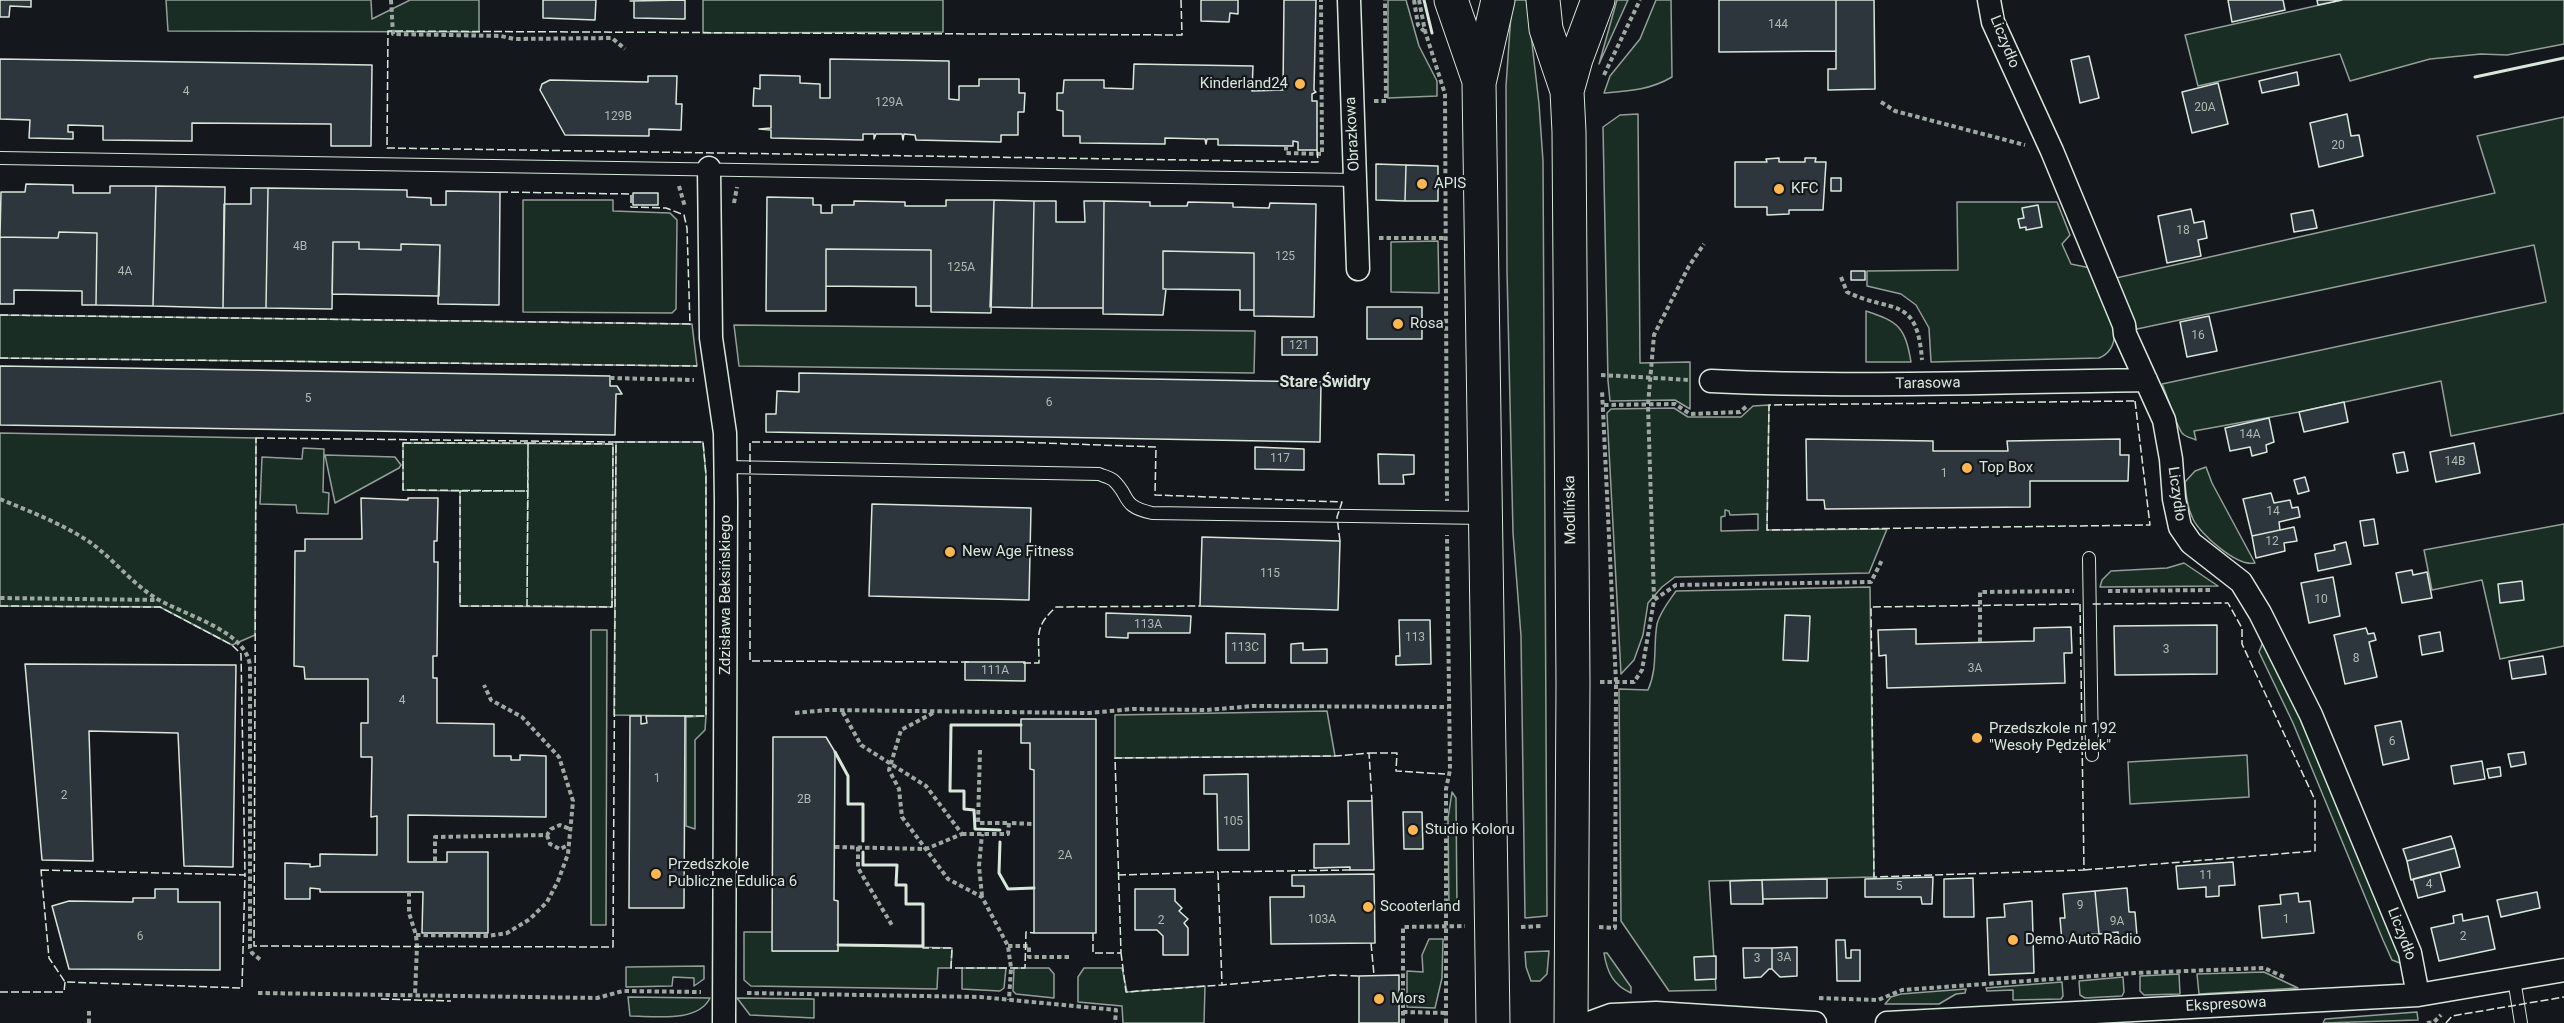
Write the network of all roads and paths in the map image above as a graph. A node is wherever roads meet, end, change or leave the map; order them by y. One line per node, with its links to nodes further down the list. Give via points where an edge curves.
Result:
1 (391, 0): 13 (path, via 393,34 612,38)
2 (1321, 0): 19 (path, via 1322,154 1286,153)
3 (1349, 0): 17 (street, Obrazkowa)
4 (1385, 0): 17 (path, via 1386,101)
5 (1413, 0): 6 (path, via 1418,25 1425,32)
6 (1419, 0)
7 (1451, 0): 15 (main road)
8 (1498, 0): 15 (main road)
9 (1543, 0): 16 (main road, Modlińska, via 1546,29)
10 (1598, 0): 16 (main road)
11 (1640, 0): 14 (path)
12 (1989, 0): 20 (street, Liczydło, via 1994,22)
13 (625, 49)
14 (1601, 80)
15 (1479, 83): 42 (main road)
16 (1567, 91): 49 (main road, Modlińska)
17 (1352, 102): 23 (street, Obrazkowa)
18 (1881, 102): 20 (path, via 1895,111)
19 (1286, 146)
20 (2052, 151): 35 (street, Liczydło)
21 (0, 158): 22 (lane)
22 (709, 168): 23 (lane); 40 (street, Zdzisława Beksińskiego, via 711,338)
23 (1356, 180): 24 (street, Obrazkowa)
24 (1357, 237): 25 (path); 27 (street, Obrazkowa)
25 (1444, 238)
26 (1704, 244): 33 (path, via 1654,335)
27 (1358, 269)
28 (1841, 277): 29 (path, via 1847,292 1895,307 1915,323)
29 (1922, 360)
30 (1600, 366): 31 (path)
31 (1600, 375): 33 (path); 38 (path)
32 (610, 378): 34 (path)
33 (1650, 378): 36 (path); 39 (path)
34 (704, 380)
35 (2146, 380): 36 (street, Tarasowa, via 1860,385); 84 (street, Liczydło, via 2164,420 2180,527 2191,543 2241,582 2260,613 2311,715 2410,953)
36 (1711, 381)
37 (1675, 404): 39 (path)
38 (1604, 405): 39 (path); 48 (path)
39 (1648, 405): 47 (path)
40 (726, 467): 42 (lane, via 1099,474 1112,480 1127,502 1152,513); 82 (street, Zdzisława Beksińskiego)
41 (0, 499): 46 (path, via 58,523 92,544)
42 (1485, 518): 73 (main road)
43 (2089, 558): 56 (lane)
44 (1882, 560): 47 (path, via 1870,582 1677,585)
45 (0, 598): 46 (path)
46 (159, 600): 77 (path, via 232,637 250,659 250,948)
47 (1654, 600): 48 (path, via 1642,670 1634,682)
48 (1616, 682): 49 (path); 71 (path, via 1615,927)
49 (1573, 683): 71 (main road, Modlińska)
50 (484, 685): 60 (path, via 491,700 522,717 559,757 573,801)
51 (1448, 707): 53 (path)
52 (841, 710): 53 (path); 54 (path); 57 (path, via 861,745)
53 (936, 711): 57 (path, via 900,730)
54 (795, 713)
55 (980, 750): 58 (path, via 978,823)
56 (2092, 755)
57 (890, 764): 61 (path, via 926,786); 67 (path, via 899,789 902,817)
58 (1009, 823): 59 (path); 62 (path, via 1008,834)
59 (1034, 824)
60 (570, 829): 63 (path, via 560,825); 64 (path)
61 (962, 834): 62 (path); 67 (path)
62 (982, 834): 70 (path)
63 (547, 835): 64 (path, via 550,844 560,849); 68 (path, via 435,837)
64 (570, 844): 74 (path, via 547,902 530,919 507,933)
65 (835, 847): 66 (path)
66 (858, 847): 67 (path); 72 (path, via 858,868)
67 (926, 849): 70 (path, via 948,879)
68 (435, 861)
69 (409, 892): 74 (path, via 409,913)
70 (982, 897): 75 (path)
71 (1572, 926): 73 (path); 96 (main road, Modlińska)
72 (893, 927)
73 (1492, 927): 88 (path, via 1403,927); 95 (main road)
74 (416, 935): 83 (path)
75 (1008, 946): 76 (path, via 1029,946 1029,957); 86 (path)
76 (1069, 957)
77 (262, 961)
78 (2564, 970): 79 (street, Ekspresowa)
79 (2514, 979): 84 (street, Ekspresowa); 100 (lane)
80 (2293, 982): 85 (path, via 2264,968 1902,990 1878,1000)
81 (258, 993): 83 (path)
82 (724, 993): 83 (path, via 623,991 597,998); 86 (path); 92 (street, Zdzisława Beksińskiego)
83 (416, 995)
84 (2418, 995): 99 (street, Ekspresowa)
85 (1807, 998)
86 (1009, 1000): 93 (path, via 1116,1010)
87 (89, 1011): 91 (path)
88 (1403, 1012): 89 (path); 94 (path)
89 (1446, 1013)
90 (1738, 1020): 97 (street, via 1656,1012 1611,1015); 98 (street)
91 (89, 1023)
92 (724, 1023)
93 (1115, 1023)
94 (1403, 1023)
95 (1492, 1023)
96 (1571, 1023)
97 (1589, 1023)
98 (1815, 1023)
99 (1887, 1023)
100 (2521, 1023)

